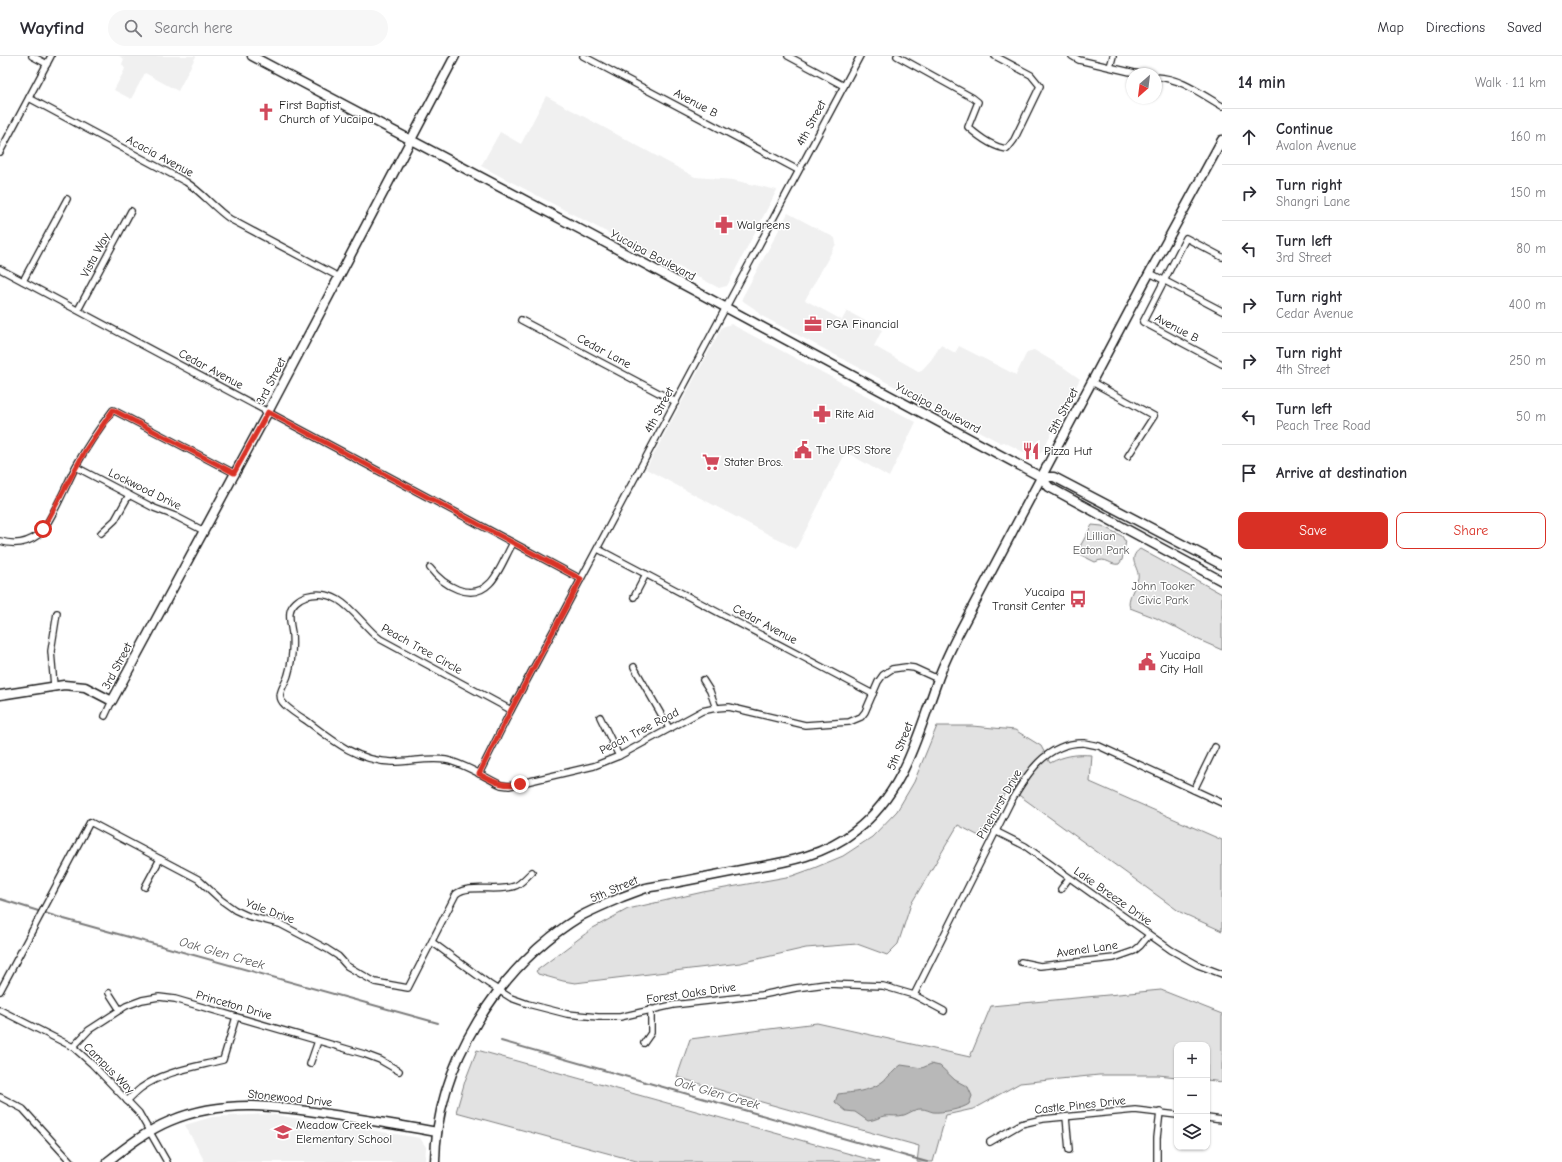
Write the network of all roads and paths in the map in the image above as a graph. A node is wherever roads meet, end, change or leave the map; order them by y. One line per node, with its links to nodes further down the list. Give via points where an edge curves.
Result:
1 (32, 56): 12 (street)
2 (51, 56): 12 (street)
3 (252, 56): 19 (main road, Yucaipa Boulevard)
4 (455, 56): 19 (main road, 3rd Street)
5 (583, 56): 22 (street, Avenue B)
6 (788, 56): 16 (street)
7 (860, 56): 16 (street, 4th Street)
8 (897, 56): 9 (street, via 978,102 968,127 978,136 1007,149 1014,140 1040,86 1031,75)
9 (995, 56)
10 (1072, 56): 13 (street)
11 (1113, 56): 13 (street)
12 (47, 64): 17 (street)
13 (1110, 67): 14 (street)
14 (1126, 71)
15 (1162, 77): 18 (street, via 1180,82)
16 (844, 86): 22 (street, 4th Street)
17 (29, 98): 21 (street); 28 (street, Acacia Avenue, via 186,182 230,219)
18 (1222, 106)
19 (411, 140): 28 (main road, 3rd Street); 31 (main road, Yucaipa Boulevard)
20 (1222, 140): 27 (main road, 5th Street)
21 (0, 152)
22 (798, 170): 31 (street, 4th Street)
23 (67, 199): 30 (street)
24 (130, 211): 32 (street, Vista Way)
25 (1222, 257): 29 (street, via 1186,238)
26 (0, 269): 30 (street, Cedar Avenue)
27 (1150, 273): 29 (street); 36 (main road, 5th Street)
28 (339, 277): 38 (main road, 3rd Street)
29 (1163, 280): 33 (street); 35 (street, Avenue B, via 1143,322)
30 (23, 281): 32 (street, Cedar Avenue)
31 (725, 307): 37 (street, 4th Street); 42 (main road, Yucaipa Boulevard)
32 (78, 310): 38 (street, Cedar Avenue)
33 (1222, 311)
34 (521, 320): 37 (street, Cedar Lane)
35 (1222, 364)
36 (1092, 382): 39 (street, via 1154,416); 42 (main road, 5th Street)
37 (676, 402): 48 (street, 4th Street)
38 (268, 412): 41 (main road, 3rd Street); 47 (street, Cedar Avenue)
39 (1128, 456)
40 (76, 467): 41 (street, via 113,410); 43 (street, Lockwood Drive); 46 (street, via 47,523 38,535 21,543)
41 (234, 473): 44 (main road, 3rd Street)
42 (1042, 477): 49 (main road, Yucaipa Boulevard, via 1054,477); 53 (main road, Yucaipa Boulevard, via 1049,487); 57 (main road, 5th Street, via 959,632)
43 (129, 495): 44 (street, Lockwood Drive); 45 (street, via 115,520)
44 (204, 531): 62 (main road, 3rd Street)
45 (102, 533)
46 (0, 542)
47 (512, 543): 50 (street, via 491,582 476,592 465,592 450,586 438,578); 52 (street, Cedar Avenue)
48 (598, 549): 51 (street, Cedar Avenue); 52 (street, 4th Street)
49 (1222, 565)
50 (430, 568)
51 (646, 574): 54 (street); 60 (street, Cedar Avenue)
52 (581, 579): 64 (street, 4th Street)
53 (1222, 581)
54 (634, 597)
55 (57, 612): 59 (street, via 51,651)
56 (634, 667): 67 (street)
57 (938, 679): 60 (street, Peach Tree Road, via 914,668 899,667 883,675); 83 (main road, 5th Street, via 913,750 896,786 881,807 854,832 822,851 796,860 645,888 612,902 582,916 559,931 535,951)
58 (703, 680): 63 (street)
59 (54, 686): 61 (main road); 62 (main road, via 85,687)
60 (873, 694): 63 (street, Peach Tree Road, via 869,707 861,717 849,722 805,725 729,707)
61 (0, 695)
62 (112, 700): 65 (street, 3rd Street)
63 (716, 708): 67 (street, Peach Tree Road, via 702,711)
64 (511, 710): 70 (street, 4th Street); 70 (street, Peach Tree Circle, via 380,639 354,611 339,600 323,595 306,596 292,606 292,659 279,697 284,704 336,744 357,755 388,762 446,760)
65 (104, 716)
66 (600, 717): 69 (street)
67 (669, 728): 69 (street, Peach Tree Road)
68 (1215, 748): 71 (street)
69 (619, 756): 70 (street, Peach Tree Road, via 594,766 509,786 501,785)
70 (479, 774)
71 (1194, 790): 72 (street, Pinehurst Drive); 73 (street, Pinehurst Drive, via 1099,746 1084,743 1067,746 1050,753 1038,762 1022,782)
72 (1222, 803)
73 (995, 831): 76 (street, Lake Breeze Drive, via 1024,846); 86 (street, Pinehurst Drive)
74 (160, 859): 77 (street); 80 (street, Yale Drive, via 198,879 235,910 280,924 304,936 375,982 408,988); 84 (street, Yale Drive, via 90,822)
75 (532, 872): 80 (street, Yale Drive, via 516,886 499,890 462,889 456,894)
76 (1069, 878): 78 (street); 79 (street, Lake Breeze Drive)
77 (145, 887)
78 (1061, 889)
79 (1149, 935): 81 (street, Avenel Lane, via 1134,951 1114,958 1040,966); 82 (street, Lake Breeze Drive, via 1171,950)
80 (432, 942): 83 (street, Forest Oaks Drive)
81 (1021, 962)
82 (1222, 974)
83 (499, 990): 87 (street, Forest Oaks Drive, via 520,1002 567,1014 620,1016); 105 (main road, 5th Street, via 486,1007 460,1056 446,1092)
84 (0, 991)
85 (109, 993): 89 (street)
86 (914, 995): 87 (street, Forest Oaks Drive, via 883,986 826,984); 90 (street, Forest Oaks Drive)
87 (651, 1009): 93 (street, via 651,1033)
88 (0, 1010): 94 (street, Campus Way)
89 (120, 1010): 91 (street, Princeton Drive, via 142,1000 159,997); 94 (street, Princeton Drive, via 89,1030)
90 (944, 1011)
91 (236, 1017): 92 (street, Princeton Drive); 98 (street, via 223,1060 154,1080)
92 (318, 1041): 95 (street); 96 (street, Princeton Drive, via 380,1060)
93 (644, 1043)
94 (73, 1047): 98 (street, Campus Way)
95 (310, 1064)
96 (398, 1071)
97 (0, 1097): 108 (street, via 24,1110)
98 (127, 1100): 104 (street, Campus Way)
99 (1160, 1112): 100 (street, Castle Pines Drive); 101 (street, Castle Pines Drive, via 1135,1110); 112 (street)
100 (1174, 1114)
101 (1066, 1117): 106 (street, Castle Pines Drive, via 1021,1124); 107 (street)
102 (1210, 1118): 103 (street)
103 (1222, 1120)
104 (150, 1131): 105 (main road, Stonewood Drive, via 192,1113 239,1105 303,1110); 109 (main road, Stonewood Drive); 110 (street, Campus Way)
105 (436, 1132): 111 (main road, 5th Street)
106 (990, 1142)
107 (1069, 1150)
108 (71, 1162)
109 (107, 1162)
110 (167, 1162)
111 (435, 1162)
112 (1157, 1162)

